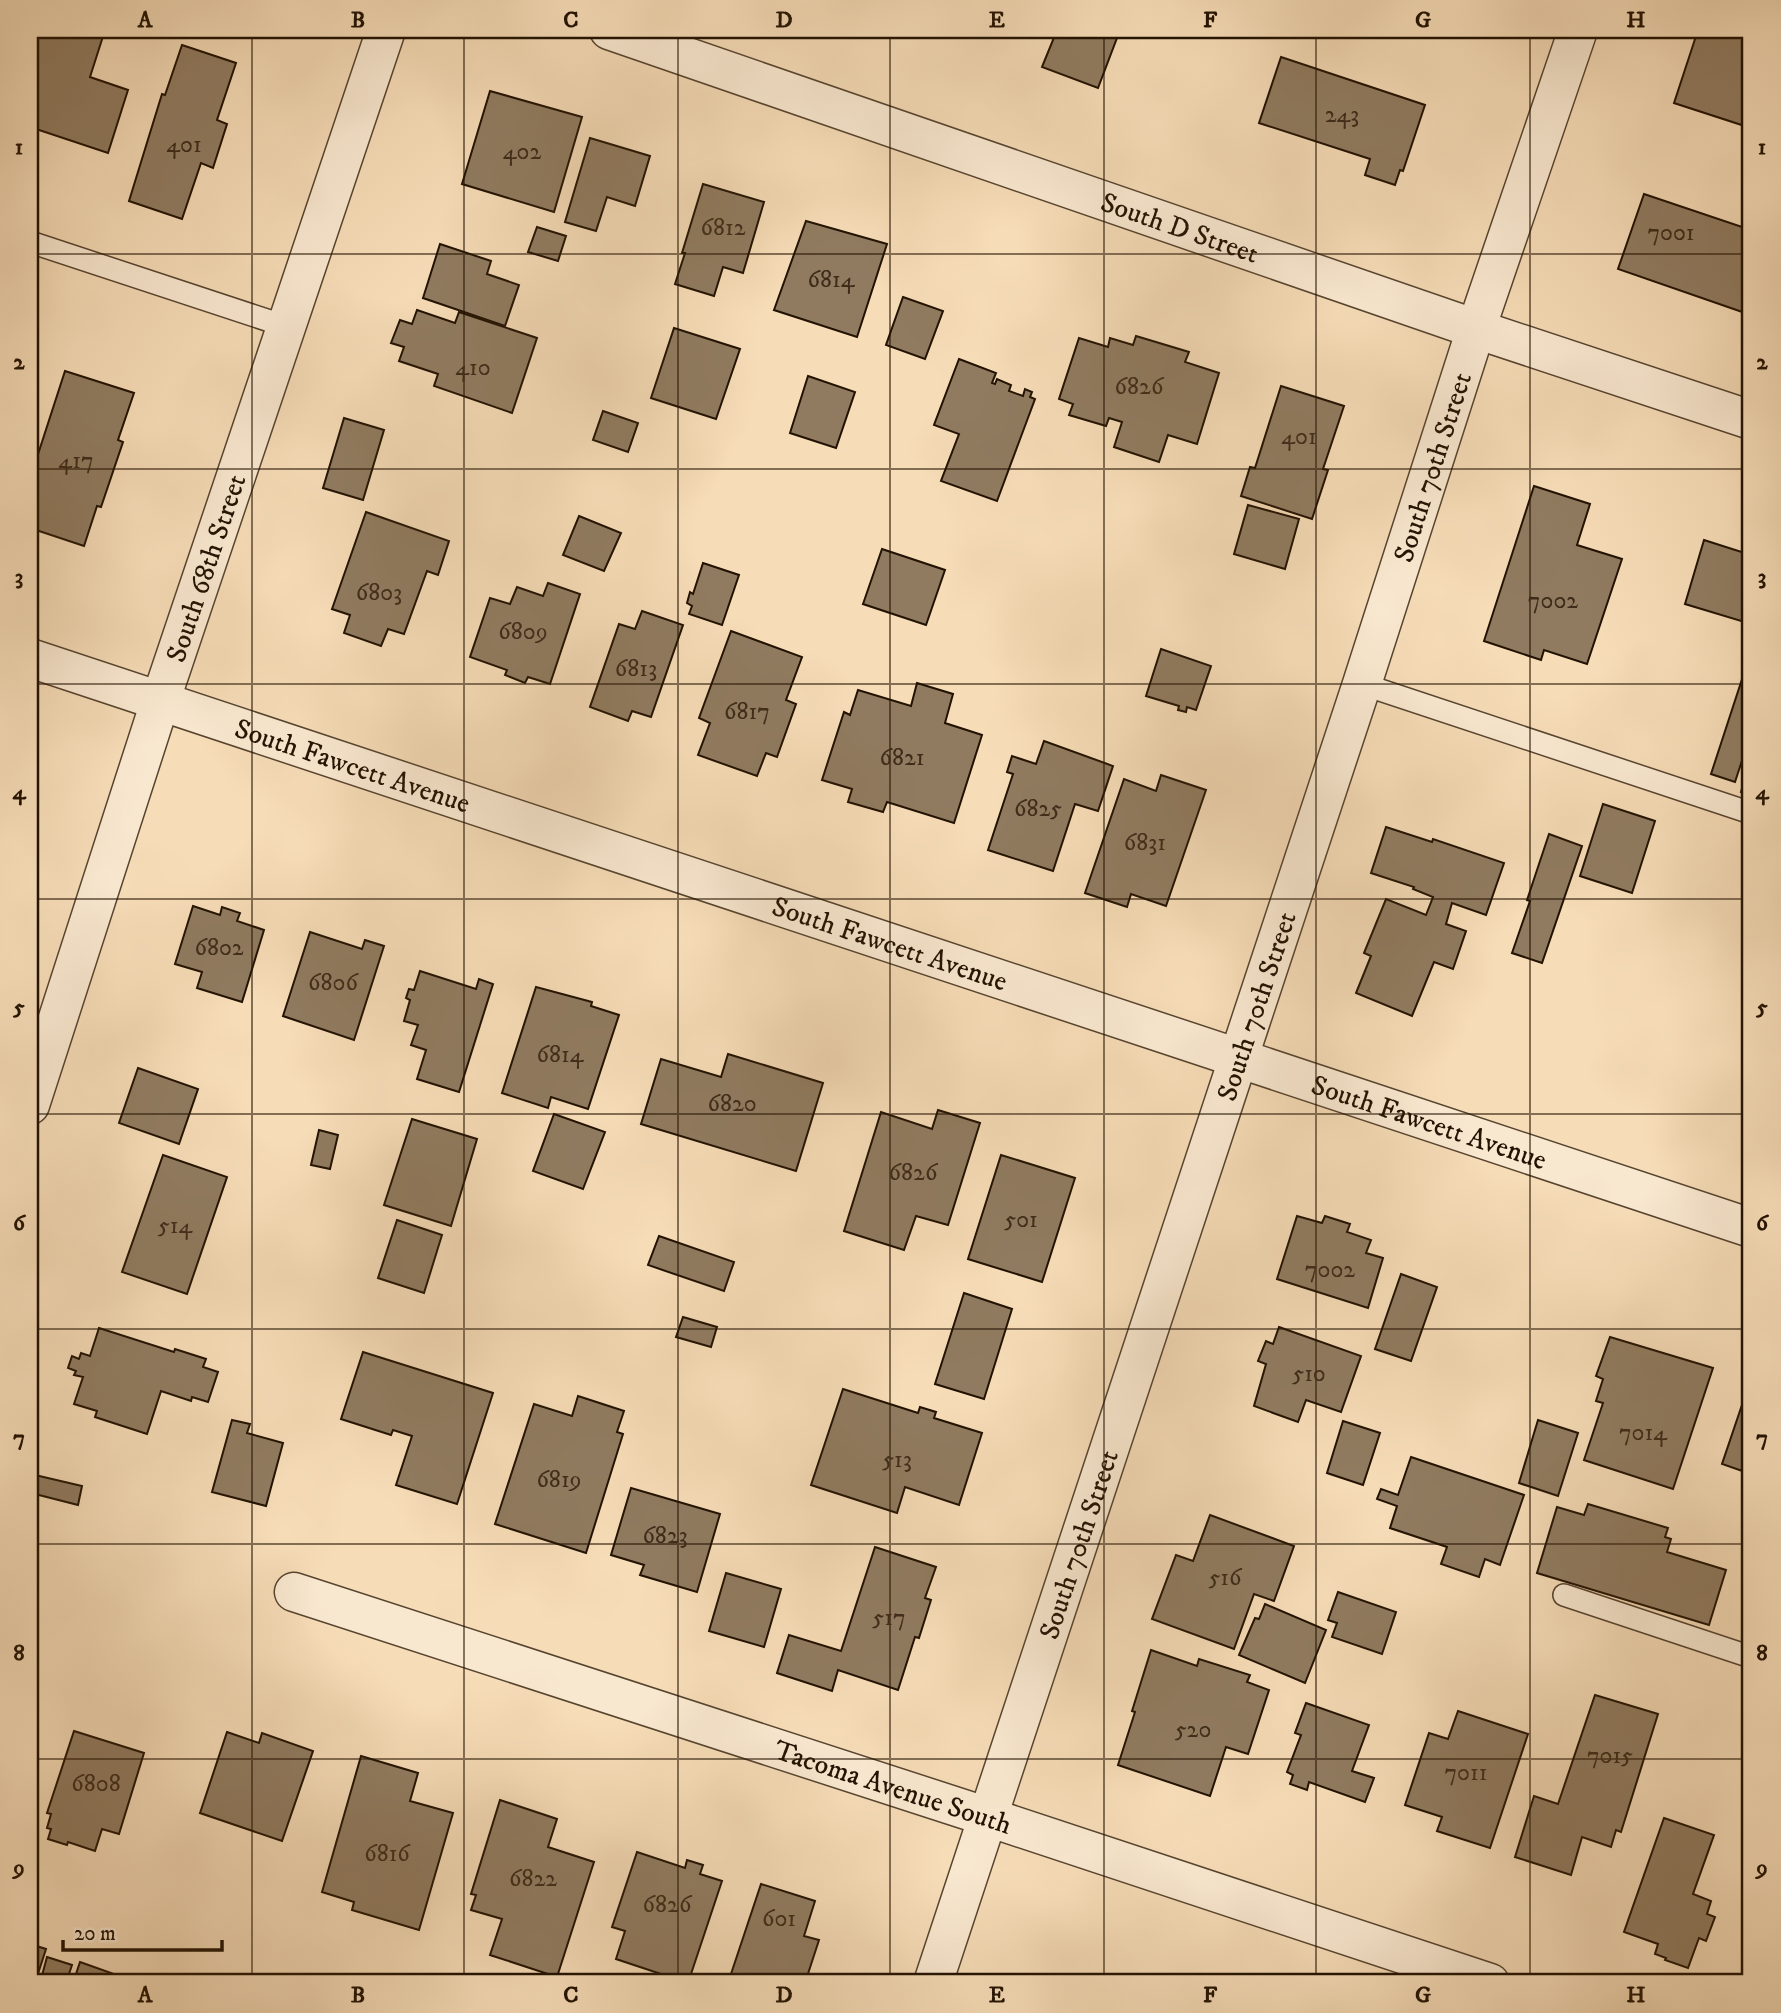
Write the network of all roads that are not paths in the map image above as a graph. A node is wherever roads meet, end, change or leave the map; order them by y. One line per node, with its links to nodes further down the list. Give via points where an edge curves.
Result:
1 (386, 30): 5 (street, South 68th Street)
2 (609, 30): 6 (street, South D Street)
3 (1578, 30): 6 (street, South 70th Street)
4 (30, 242): 5 (lane)
5 (285, 326): 10 (street, South 68th Street)
6 (1476, 329): 7 (street, South D Street); 9 (street, South 70th Street)
7 (1751, 420)
8 (30, 658): 10 (street, South Fawcett Avenue)
9 (1362, 684): 11 (lane); 12 (street, South 70th Street)
10 (160, 702): 12 (street, South Fawcett Avenue); 13 (street, South 68th Street)
11 (1751, 813)
12 (1238, 1059): 14 (street, South Fawcett Avenue); 18 (street, South 70th Street)
13 (30, 1105)
14 (1751, 1228)
15 (294, 1592): 18 (street, Tacoma Avenue South)
16 (1564, 1595): 17 (lane)
17 (1751, 1657)
18 (988, 1817): 19 (street, South 70th Street); 20 (street, Tacoma Avenue South)
19 (933, 1983)
20 (1490, 1983)

